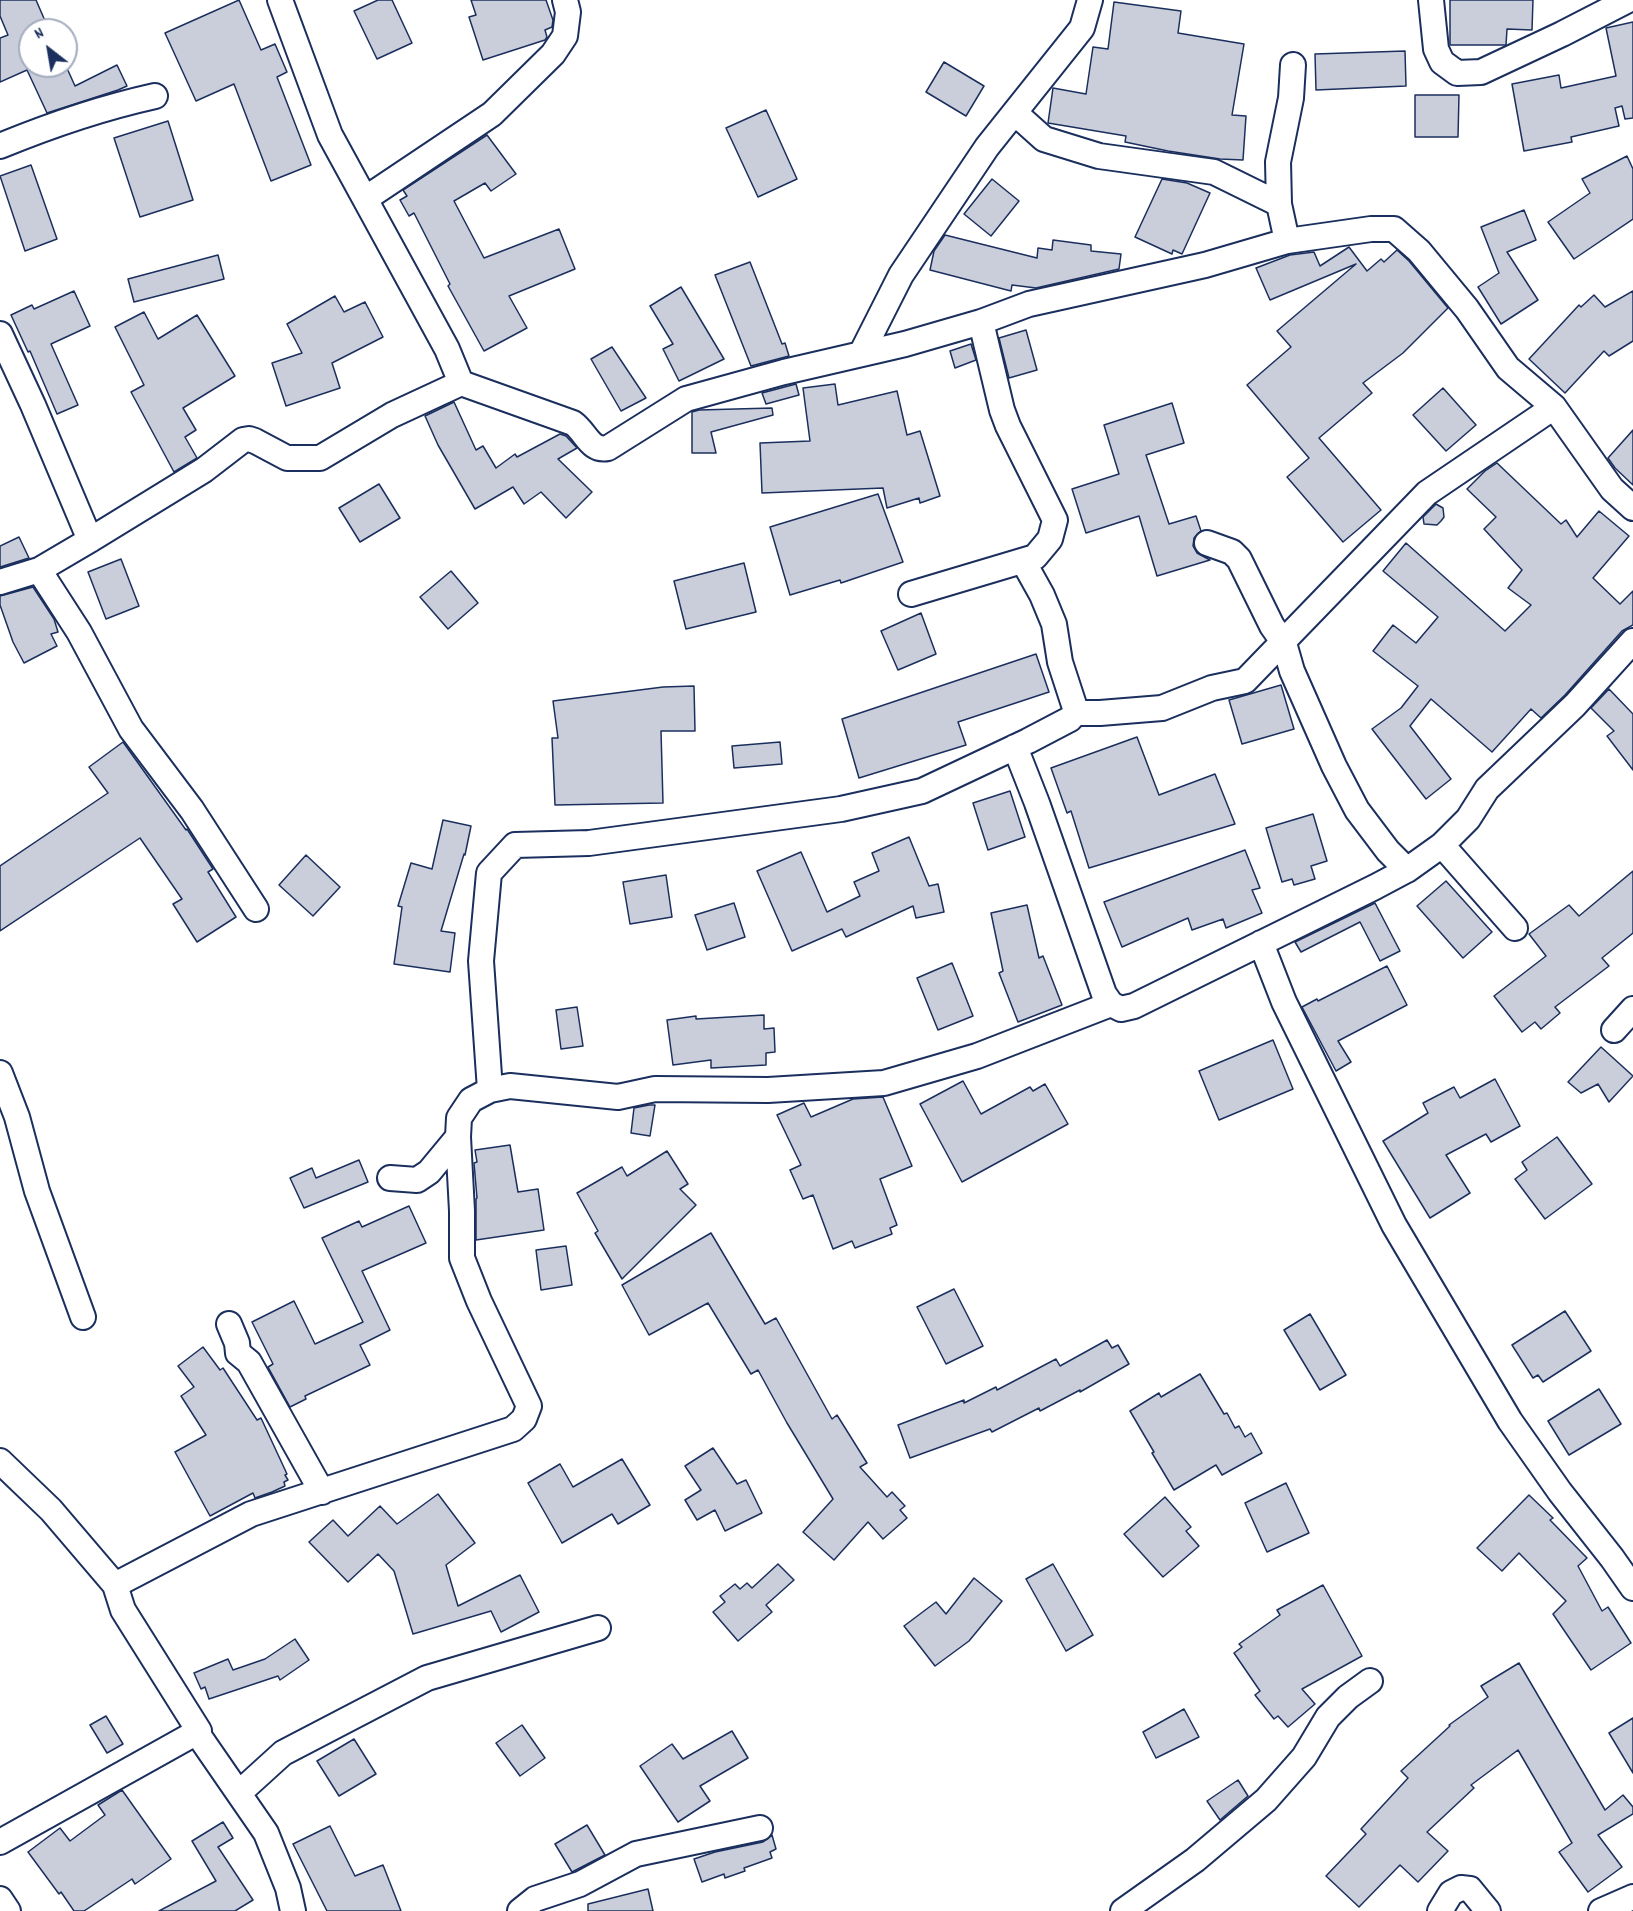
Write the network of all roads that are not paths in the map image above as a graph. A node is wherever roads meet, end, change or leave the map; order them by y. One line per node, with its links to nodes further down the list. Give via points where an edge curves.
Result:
1 (279, 0): 11 (street, via 330,135)
2 (565, 0): 11 (street, via 565,36 545,62 492,114)
3 (1090, 0): 9 (street, via 1082,28)
4 (1431, 0): 5 (street, via 1436,49 1443,63 1457,72 1481,72)
5 (1630, 0): 6 (street)
6 (1633, 5)
7 (1293, 64): 12 (street, via 1291,98 1278,162)
8 (155, 96): 10 (street, via 111,106)
9 (1014, 113): 12 (street, via 1044,139 1099,156 1215,172); 16 (street, via 901,275)
10 (0, 146)
11 (365, 199): 17 (street)
12 (1278, 204): 13 (street)
13 (1287, 241): 14 (street, via 1205,266 1029,304); 18 (street, via 1394,229 1467,309 1508,368)
14 (981, 322): 16 (street); 22 (street, via 1002,410 1055,520 1050,539 1035,557)
15 (0, 334): 20 (street)
16 (861, 354): 17 (street, via 686,399 600,450 573,423)
17 (462, 383): 20 (street, via 392,415 320,458 287,458 255,441 243,440 204,470)
18 (1554, 407): 19 (street, via 1612,489); 27 (street, via 1427,493)
19 (1633, 508)
20 (90, 540): 23 (street)
21 (1207, 543): 27 (street, via 1239,558)
22 (1023, 561): 25 (street); 28 (street, via 1054,624)
23 (39, 570): 24 (street); 32 (street, via 79,632 132,729 192,810)
24 (0, 582)
25 (911, 594)
26 (1633, 641): 30 (street, via 1575,705 1486,789 1468,819)
27 (1284, 643): 28 (street, via 1245,681 1212,688 1162,708); 31 (street, via 1292,671 1357,810)
28 (1075, 713): 29 (street)
29 (1015, 747): 35 (street, via 1104,994); 39 (street, via 922,791 841,809 589,843 515,845 489,873 481,961)
30 (1442, 845): 31 (street); 33 (street)
31 (1407, 870): 34 (street)
32 (256, 909)
33 (1515, 927)
34 (1261, 943): 35 (street, via 1134,1006 1121,1009); 47 (street, via 1284,1002 1394,1225 1510,1421)
35 (1112, 1004): 39 (street, via 977,1056 884,1083 768,1090 655,1089 618,1097 510,1086)
36 (1633, 1009): 37 (street)
37 (1614, 1030)
38 (0, 1073): 42 (street)
39 (490, 1090): 40 (street, via 471,1100 459,1118)
40 (458, 1137): 41 (street, via 429,1172 417,1180); 45 (street, via 462,1258 529,1406 524,1419 513,1429)
41 (390, 1178)
42 (83, 1317)
43 (229, 1324): 45 (street, via 238,1353 249,1362)
44 (0, 1461): 46 (street, via 51,1510)
45 (322, 1492): 46 (street, via 251,1514)
46 (115, 1585): 50 (street, via 123,1610)
47 (1633, 1588)
48 (598, 1628): 51 (street, via 427,1678 283,1753)
49 (1370, 1681): 59 (street, via 1328,1717 1304,1757 1266,1800 1195,1860)
50 (199, 1731): 51 (street); 53 (street)
51 (239, 1793): 57 (street, via 266,1833)
52 (760, 1828): 58 (street, via 636,1854 580,1884 535,1899)
53 (0, 1842)
54 (1633, 1897): 62 (street)
55 (0, 1899): 56 (street)
56 (8, 1911)
57 (293, 1911)
58 (520, 1911)
59 (1123, 1911)
60 (1440, 1911): 61 (street, via 1451,1893 1461,1888 1470,1889)
61 (1488, 1911)
62 (1601, 1911)

